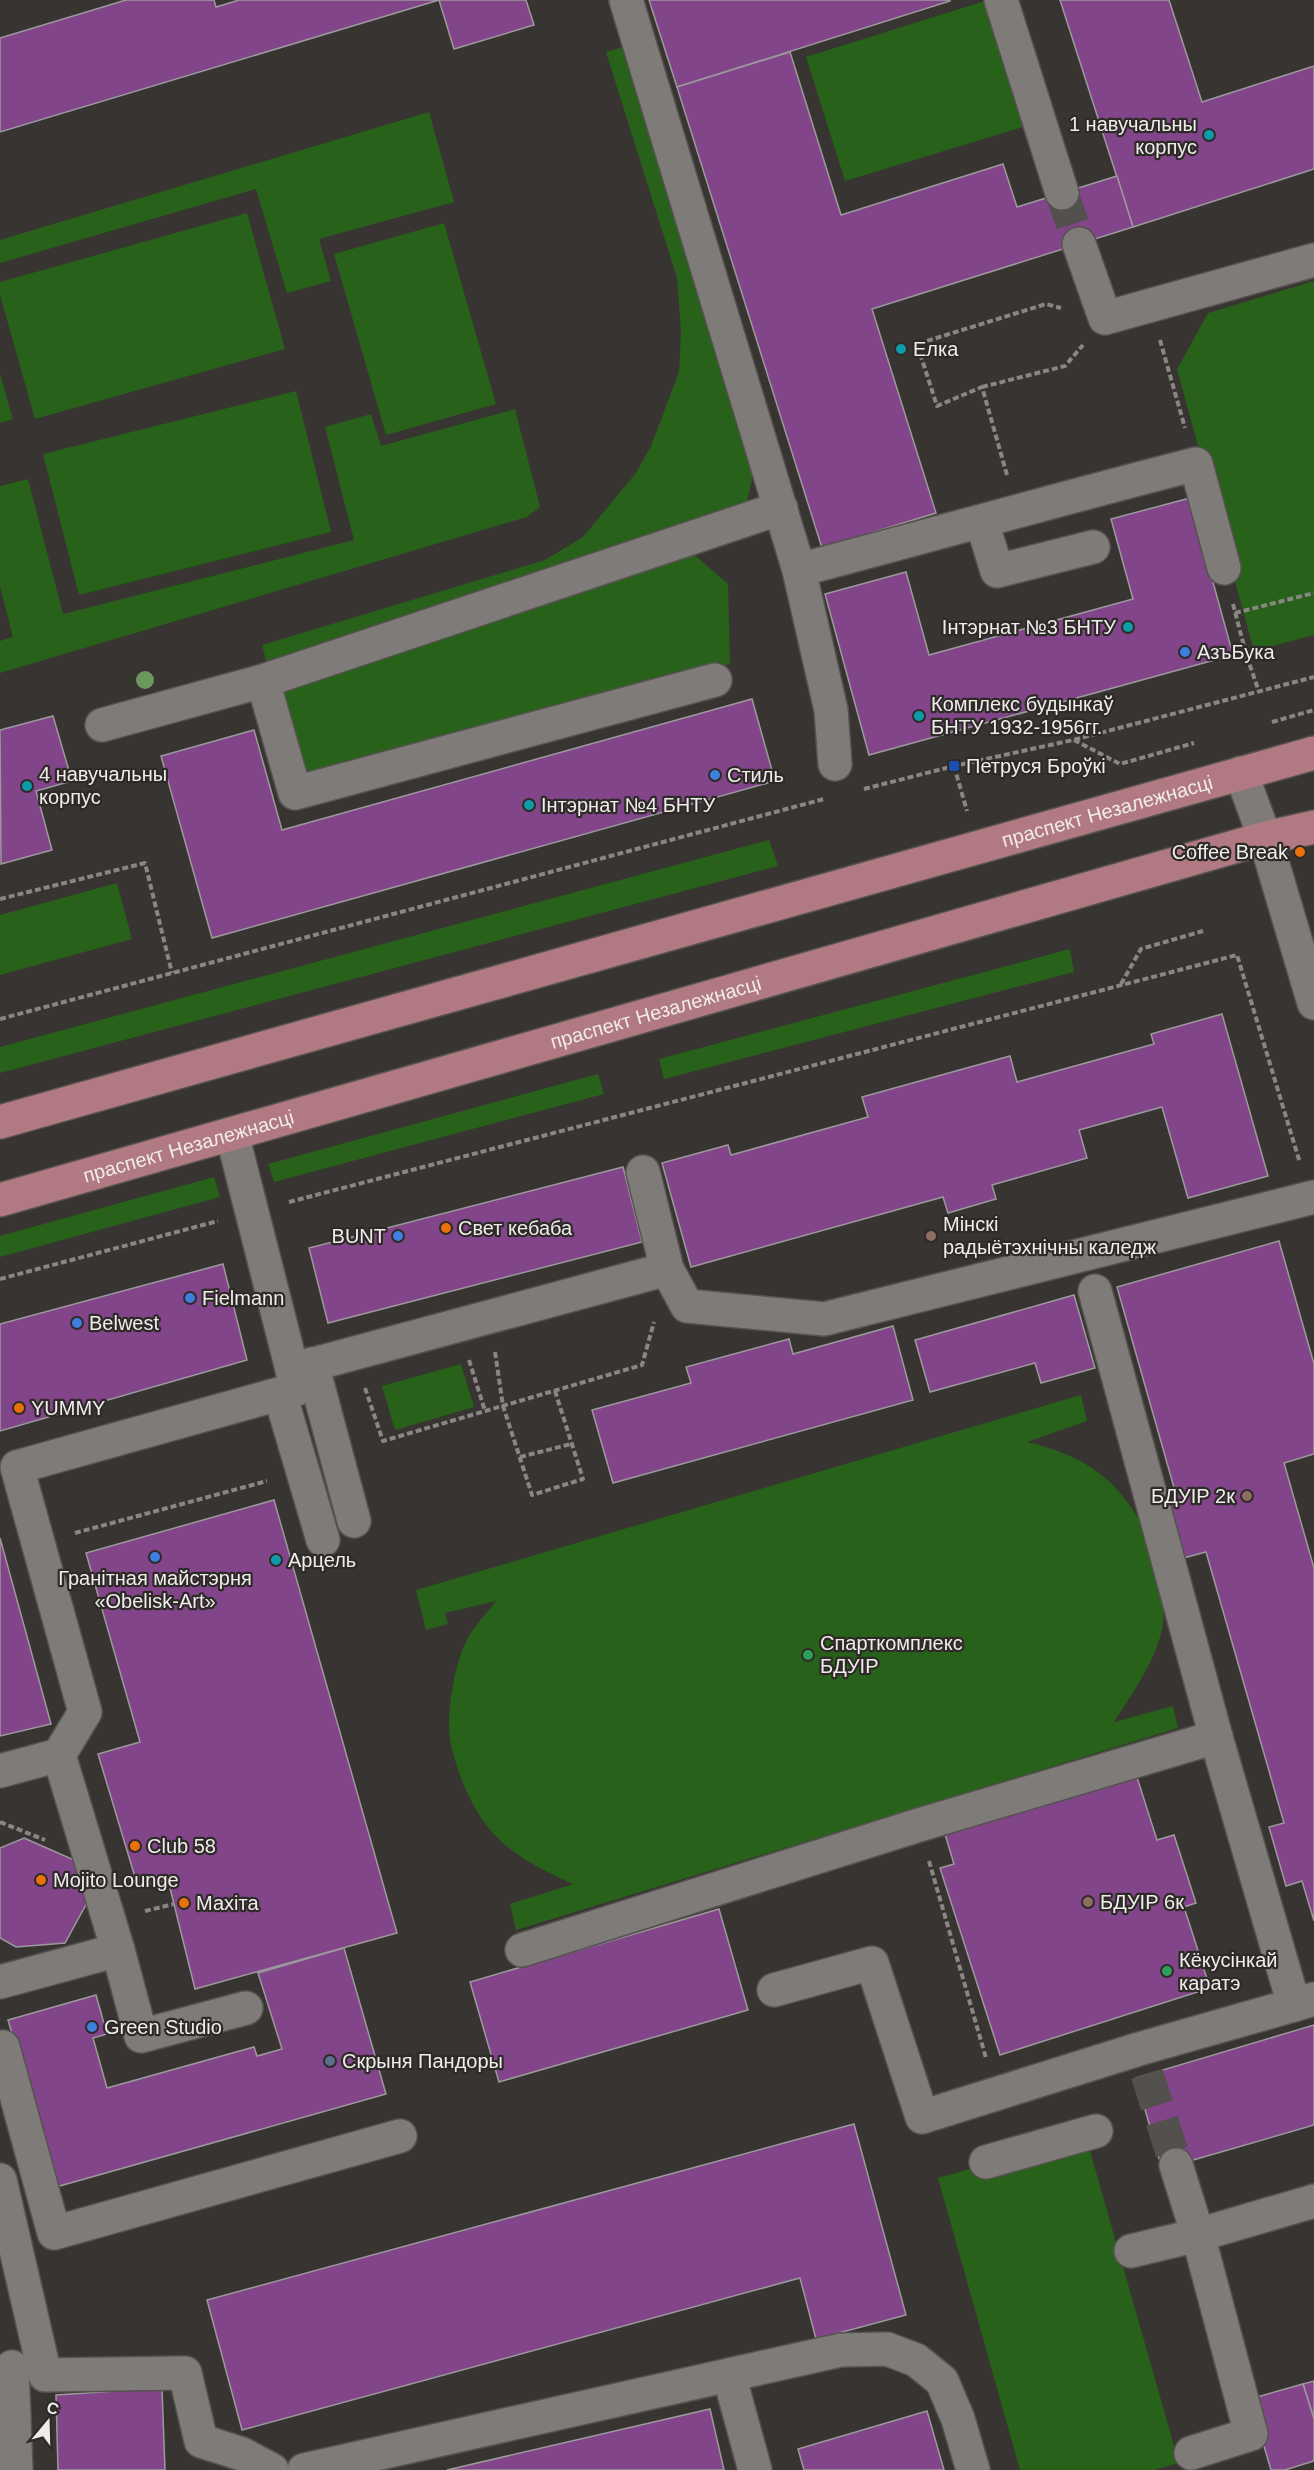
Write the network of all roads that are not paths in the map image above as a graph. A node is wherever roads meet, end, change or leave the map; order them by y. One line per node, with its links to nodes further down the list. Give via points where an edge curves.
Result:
1 (626, 0): 6 (street)
2 (1001, 0): 3 (street)
3 (1062, 193)
4 (1079, 244): 5 (street, via 1105,318)
5 (1314, 260)
6 (781, 508): 10 (street); 12 (street)
7 (982, 522): 8 (street, via 996,571); 9 (street, via 1196,464); 10 (street)
8 (1093, 547)
9 (1224, 568)
10 (799, 570): 15 (street, via 831,710)
11 (715, 680): 12 (street, via 295,793)
12 (263, 681): 13 (street)
13 (102, 725)
14 (1314, 753): 16 (main road, праспект Незалежнасці)
15 (835, 764)
16 (1241, 772): 18 (street); 20 (main road, праспект Незалежнасці)
17 (1314, 827): 18 (main road, праспект Незалежнасці)
18 (1265, 838): 19 (street); 21 (main road, праспект Незалежнасці)
19 (1314, 1003)
20 (0, 1122)
21 (232, 1134): 24 (main road, праспект Незалежнасці); 27 (street)
22 (643, 1172): 25 (street)
23 (1312, 1197): 25 (street, via 824,1320 687,1306)
24 (0, 1200)
25 (667, 1269): 27 (street)
26 (1095, 1291): 30 (street)
27 (302, 1372): 28 (street); 29 (street, via 299,1459); 31 (street, via 17,1467 84,1712)
28 (354, 1521)
29 (323, 1540)
30 (1216, 1737): 34 (street, via 919,1825); 37 (street)
31 (59, 1755): 32 (street); 33 (street)
32 (0, 1771)
33 (118, 1950): 35 (street); 38 (street, via 141,2037)
34 (522, 1950)
35 (0, 1982)
36 (774, 1990): 37 (street, via 872,1963 921,2117 996,2094 1143,2062)
37 (1304, 2002)
38 (246, 2008)
39 (0, 2048): 41 (street, via 3,2047 54,2233)
40 (1096, 2131): 42 (street)
41 (400, 2136)
42 (986, 2162)
43 (1176, 2164): 46 (street)
44 (0, 2180): 48 (street)
45 (1314, 2201): 46 (street)
46 (1198, 2235): 47 (street); 50 (street, via 1251,2434)
47 (1131, 2251)
48 (18, 2365): 51 (street); 52 (street, via 45,2375 185,2373 201,2441 242,2454)
49 (729, 2375): 53 (street); 54 (street); 55 (street, via 841,2350 886,2349 916,2360 942,2381)
50 (1191, 2453)
51 (16, 2470)
52 (272, 2470)
53 (304, 2470)
54 (755, 2470)
55 (973, 2470)

